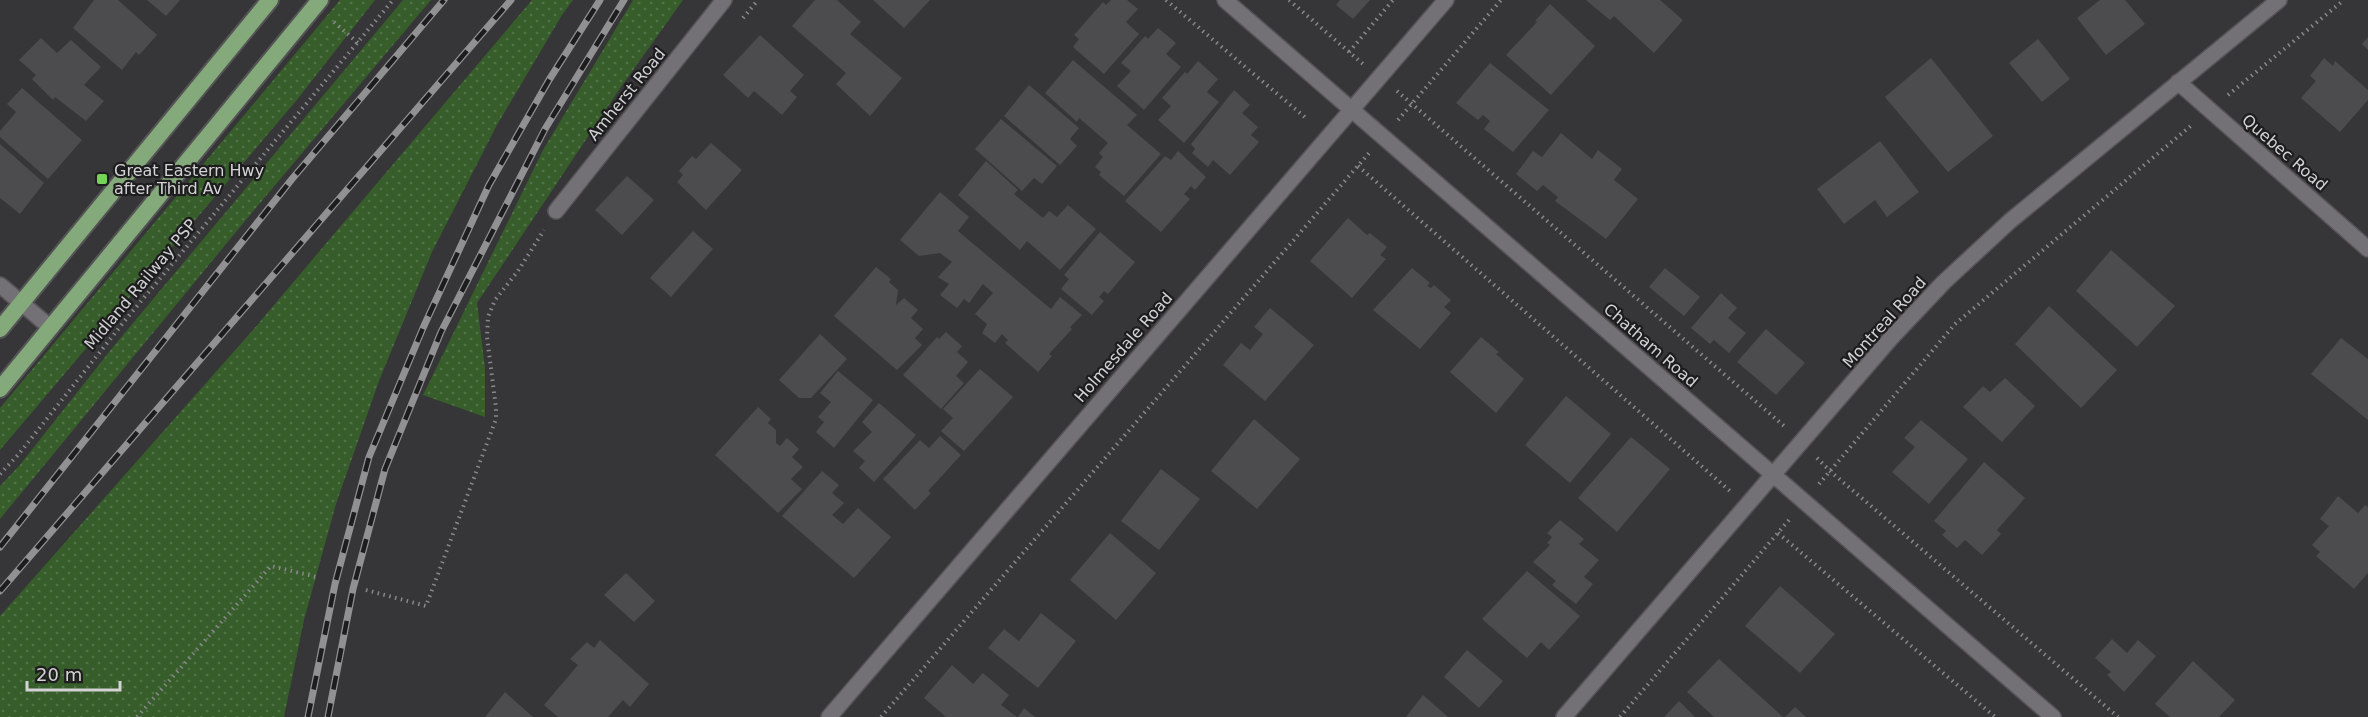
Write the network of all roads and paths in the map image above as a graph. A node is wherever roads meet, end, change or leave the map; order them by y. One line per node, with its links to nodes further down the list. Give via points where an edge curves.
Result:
1 (270, 0): 28 (highway)
2 (320, 0): 29 (highway)
3 (393, 0): 34 (path, Midland Railway PSP)
4 (724, 0): 25 (street, Amherst Road)
5 (758, 0): 14 (path)
6 (1166, 0): 21 (path)
7 (1225, 0): 20 (street, Chatham Road)
8 (1288, 0): 15 (path)
9 (1393, 0): 15 (path)
10 (1446, 0): 16 (street, Holmesdale Road)
11 (1501, 0): 19 (path)
12 (2279, 0): 17 (street, Montreal Road)
13 (2344, 0): 18 (path)
14 (735, 27)
15 (1349, 52): 16 (path)
16 (1380, 76): 19 (path); 20 (street, Holmesdale Road)
17 (2178, 82): 26 (street, Quebec Road); 32 (street, Montreal Road, via 2010,221 1944,282)
18 (2225, 97)
19 (1411, 105): 23 (path); 32 (path)
20 (1352, 109): 23 (street, Chatham Road); 42 (street, Holmesdale Road)
21 (1307, 119)
22 (2193, 123): 33 (path, via 1955,324)
23 (1384, 136): 24 (path); 35 (street, Chatham Road)
24 (1358, 166): 36 (path); 43 (path)
25 (556, 211): 40 (path, via 495,300 488,317 496,419 426,606)
26 (2368, 249)
27 (0, 285): 28 (street)
28 (22, 303): 29 (street); 30 (highway)
29 (51, 328): 31 (highway)
30 (0, 330)
31 (0, 389)
32 (1802, 442): 33 (path); 35 (street, Montreal Road)
33 (1830, 471): 37 (path); 48 (path)
34 (0, 474)
35 (1773, 475): 37 (street, Chatham Road); 44 (street, Montreal Road)
36 (1732, 493)
37 (1804, 502): 38 (path); 47 (street, Chatham Road)
38 (1778, 532): 45 (path); 46 (path)
39 (316, 577): 41 (path, via 271,566)
40 (366, 590)
41 (137, 717)
42 (829, 717)
43 (881, 717)
44 (1564, 717)
45 (1620, 717)
46 (1995, 717)
47 (2053, 717)
48 (2118, 717)

